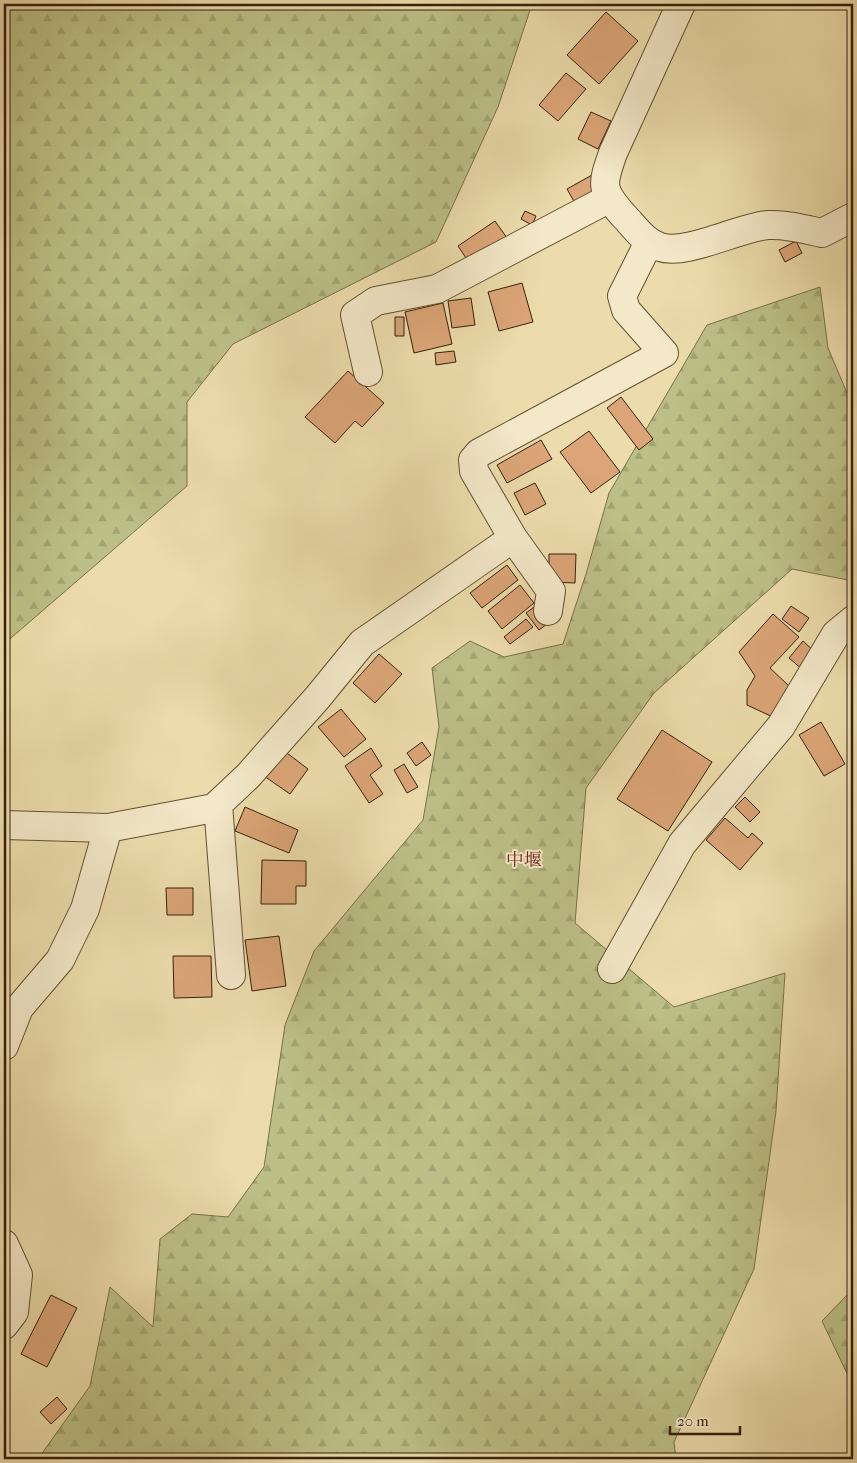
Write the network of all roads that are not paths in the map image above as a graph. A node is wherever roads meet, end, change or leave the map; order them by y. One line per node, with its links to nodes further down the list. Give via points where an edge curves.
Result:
1 (682, 4): 2 (street, via 613,153 606,173)
2 (608, 199): 4 (street); 5 (street, via 437,289 376,301 356,315)
3 (853, 217): 4 (street, via 822,234 796,227 768,225 677,249 662,248)
4 (649, 242): 6 (street, via 622,296 626,310 664,353 479,453 473,460 474,471)
5 (368, 372)
6 (513, 538): 7 (street, via 551,591); 9 (street, via 362,643 248,776)
7 (548, 611)
8 (853, 620): 12 (street, via 836,634 781,726 682,844)
9 (218, 804): 11 (street, via 214,808); 13 (street)
10 (4, 825): 11 (street)
11 (108, 828): 14 (street, via 85,909 60,960 19,1008)
12 (612, 969)
13 (231, 975)
14 (4, 1046)
15 (4, 1244): 16 (street, via 18,1275 14,1312)
16 (4, 1325)

